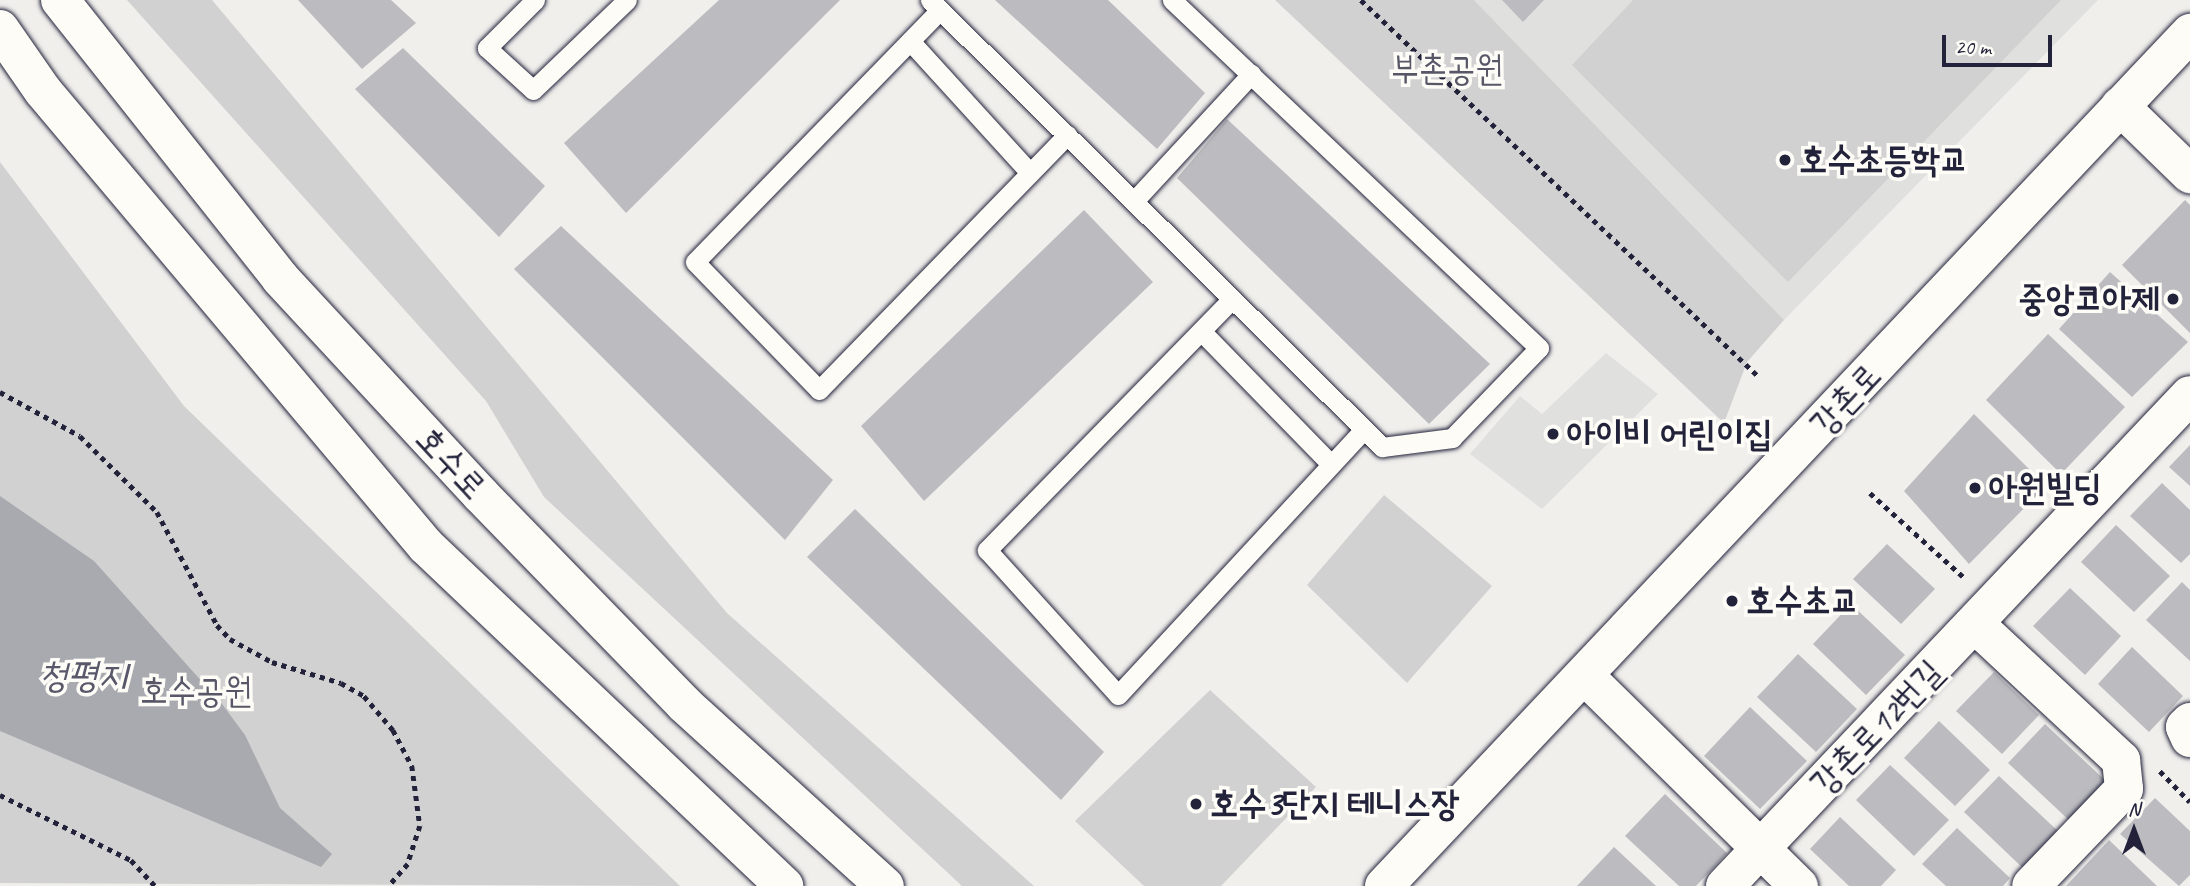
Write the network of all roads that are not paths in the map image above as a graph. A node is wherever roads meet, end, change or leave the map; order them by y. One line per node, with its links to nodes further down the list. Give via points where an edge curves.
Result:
1 (60, 0): 24 (main road, 호수로, via 280,278 453,465 684,704)
2 (535, 0): 3 (lane, via 487,48 533,90)
3 (627, 0)
4 (1172, 0): 9 (lane)
5 (935, 5): 8 (lane); 11 (lane)
6 (0, 29): 23 (main road, 호수로, via 43,91 426,547)
7 (2190, 33): 10 (main road, 강촌로)
8 (910, 41): 12 (lane); 12 (lane, via 695,262 819,390)
9 (1251, 74): 14 (lane); 18 (lane, via 1539,348 1451,438 1382,447)
10 (2120, 106): 13 (main road); 21 (main road, 강촌로)
11 (1067, 135): 12 (lane); 14 (lane)
12 (1030, 173)
13 (2190, 174)
14 (1134, 201): 15 (lane)
15 (1232, 299): 16 (lane); 18 (lane)
16 (1201, 331): 19 (lane); 19 (lane, via 987,550 1118,695)
17 (2190, 395): 20 (main road, 강촌로12번길)
18 (1364, 429): 19 (lane)
19 (1331, 464)
20 (1979, 604): 22 (main road, 강촌로12번길); 28 (main road, via 2122,760 2124,789)
21 (1585, 676): 22 (main road); 25 (main road, 강촌로)
22 (1762, 848): 26 (main road, 강촌로12번길); 27 (main road)
23 (784, 886)
24 (885, 886)
25 (1384, 886)
26 (1725, 886)
27 (1799, 886)
28 (2031, 886)

